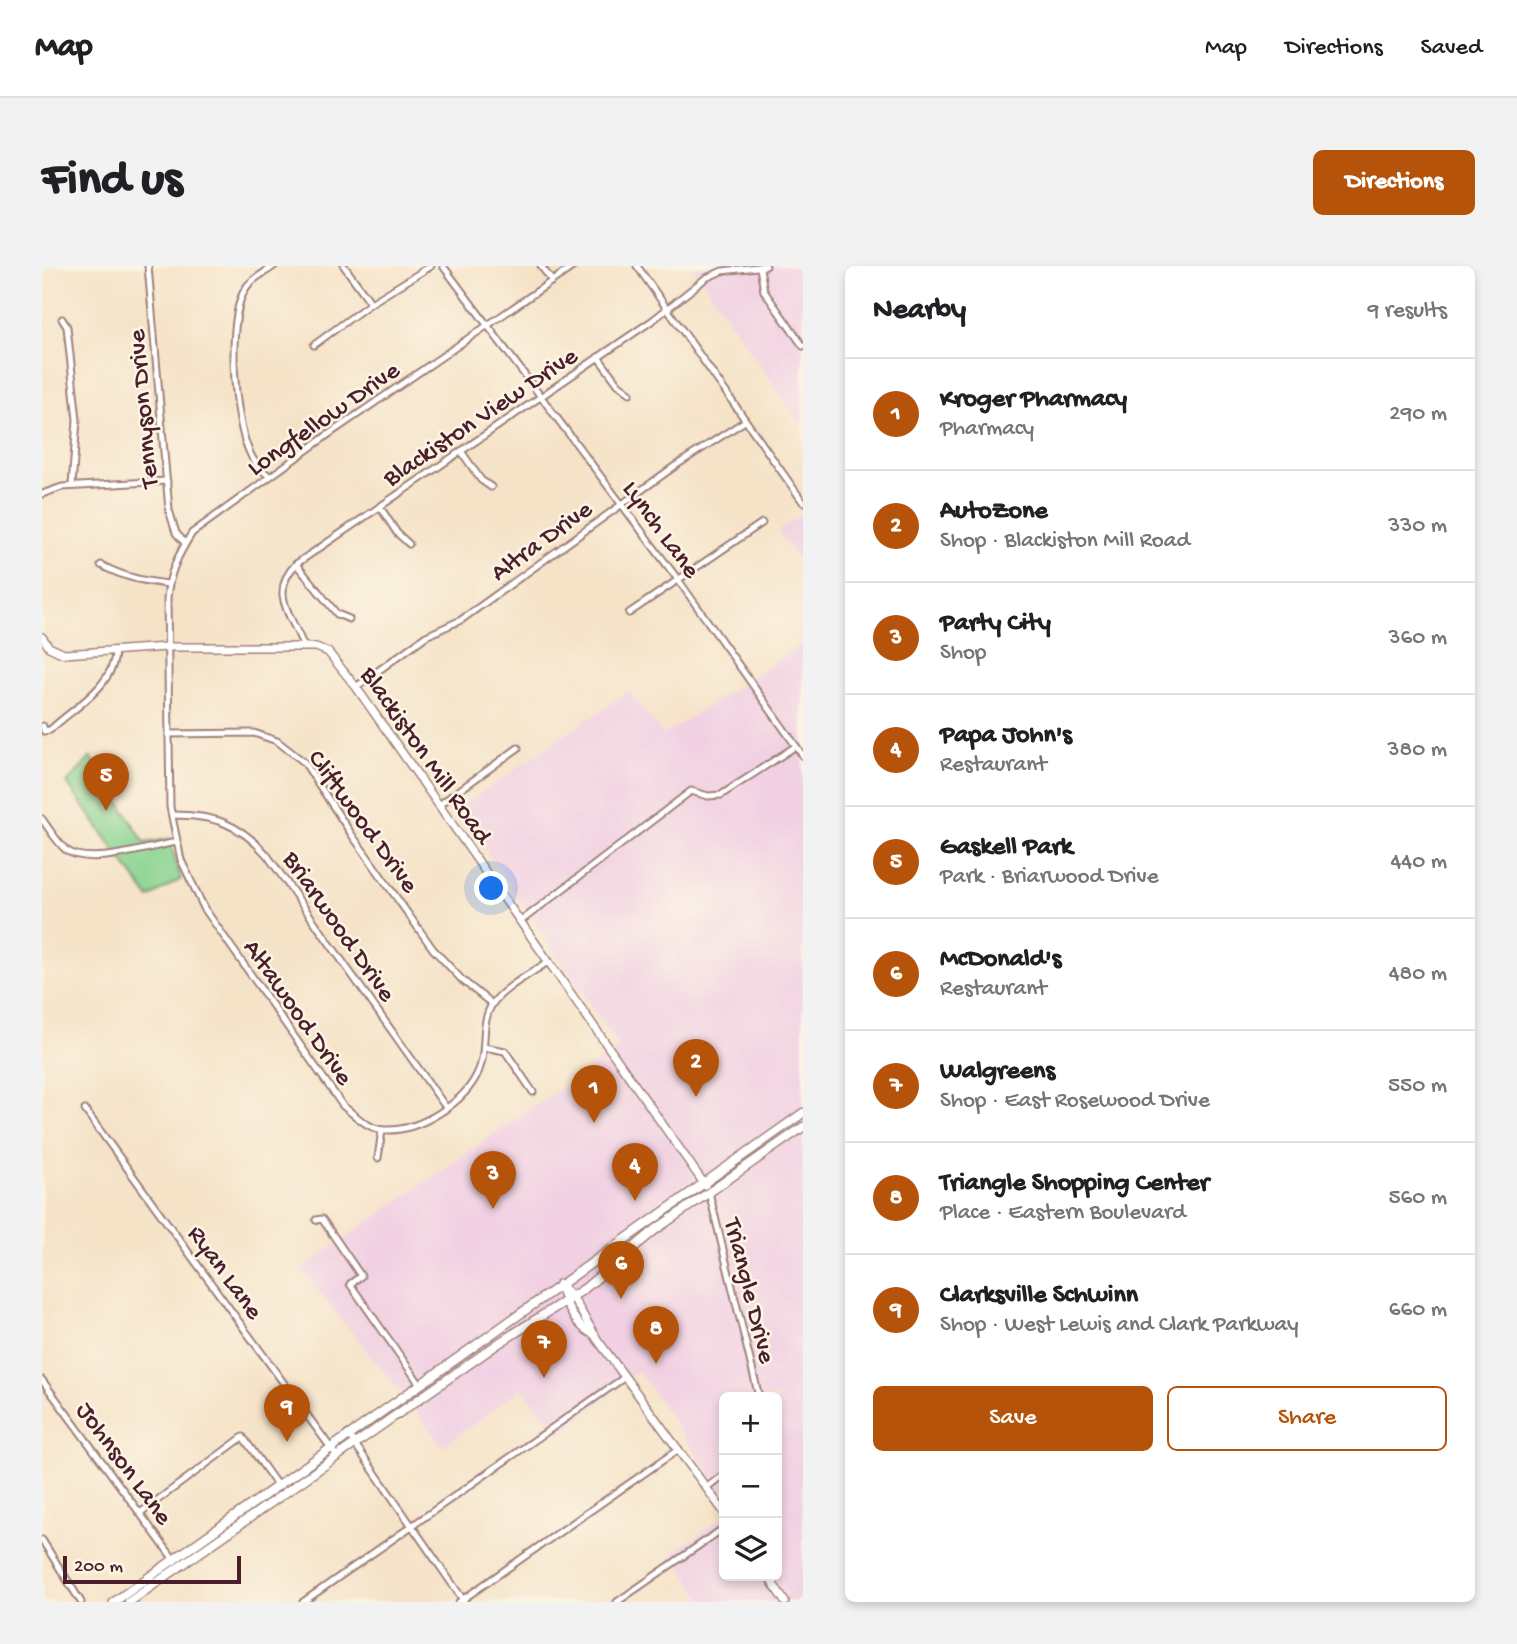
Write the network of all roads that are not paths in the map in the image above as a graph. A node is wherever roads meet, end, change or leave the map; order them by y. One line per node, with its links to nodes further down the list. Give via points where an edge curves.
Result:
1 (148, 266): 23 (street, Tennyson Drive)
2 (274, 266): 22 (street, via 247,286 235,340 239,422 248,451)
3 (344, 266): 11 (street)
4 (431, 266): 11 (street)
5 (443, 266): 14 (street, Lynch Lane)
6 (541, 266): 10 (street)
7 (574, 266): 10 (street, Longfellow Drive)
8 (638, 266): 12 (street)
9 (763, 267): 12 (street, Blackiston View Drive, via 722,271 706,278); 16 (street, via 764,291)
10 (552, 281): 14 (street, Longfellow Drive)
11 (371, 303): 15 (street)
12 (667, 309): 17 (street, Blackiston View Drive); 20 (street)
13 (62, 319): 24 (street, via 67,327 76,421)
14 (488, 326): 19 (street, Lynch Lane); 22 (street, Longfellow Drive)
15 (314, 345)
16 (803, 346)
17 (598, 357): 18 (street); 19 (street, Blackiston View Drive)
18 (630, 393)
19 (541, 396): 21 (street, Blackiston View Drive); 28 (street, Lynch Lane)
20 (746, 421): 27 (street); 28 (street, Altra Drive)
21 (461, 451): 25 (street); 29 (street, Blackiston View Drive)
22 (269, 477): 31 (street, Longfellow Drive, via 192,533)
23 (167, 481): 24 (street); 31 (street, Tennyson Drive, via 169,509 176,533)
24 (72, 486): 26 (street)
25 (491, 487)
26 (42, 494)
27 (803, 502)
28 (622, 504): 35 (street, Lynch Lane); 43 (street, Altra Drive, via 461,620 426,636)
29 (380, 507): 32 (street); 33 (street, Blackiston View Drive)
30 (762, 523): 35 (street)
31 (185, 543): 36 (street, Longfellow Drive)
32 (410, 544)
33 (296, 564): 38 (street, via 337,614); 40 (street, via 288,572 281,597)
34 (101, 565): 36 (street, via 117,574)
35 (679, 581): 37 (street); 46 (street, Lynch Lane)
36 (168, 584): 41 (street, Longfellow Drive)
37 (629, 613)
38 (349, 619)
39 (42, 637): 42 (main road, Blackiston Mill Road, via 49,647 64,654)
40 (303, 645): 41 (main road, Blackiston Mill Road); 43 (main road, Blackiston Mill Road, via 326,651)
41 (167, 647): 42 (main road, Blackiston Mill Road); 45 (street, Altawood Drive)
42 (115, 651): 44 (street, via 113,669 100,687 50,730 44,731)
43 (356, 687): 49 (main road, Blackiston Mill Road)
44 (43, 726)
45 (169, 734): 50 (street, Altawood Drive); 55 (street, Cliftwood Drive, via 254,733 277,741 304,762 433,949)
46 (796, 746): 48 (street, Lynch Lane); 53 (street, via 721,795 691,791)
47 (518, 748): 49 (street)
48 (803, 756)
49 (439, 805): 53 (main road, Blackiston Mill Road)
50 (172, 815): 52 (street, Altawood Drive); 58 (street, Briarwood Drive, via 202,815 250,836)
51 (42, 819): 52 (street, via 67,850 85,857)
52 (176, 842): 62 (street, Altawood Drive, via 204,908 343,1106)
53 (521, 921): 54 (main road, Blackiston Mill Road)
54 (549, 961): 55 (street); 64 (main road, Blackiston Mill Road)
55 (492, 1004): 56 (street)
56 (484, 1046): 57 (street, via 505,1051); 58 (street, via 476,1077)
57 (533, 1092)
58 (445, 1107): 62 (street, via 422,1123)
59 (85, 1110): 75 (street, Ryan Lane)
60 (803, 1113): 64 (main road)
61 (803, 1127): 65 (main road)
62 (382, 1130): 63 (street)
63 (378, 1158)
64 (704, 1182): 65 (main road, Blackiston Mill Road); 67 (main road)
65 (709, 1192): 68 (main road); 72 (street, Triangle Drive)
66 (316, 1220): 71 (street, via 322,1219 361,1276 351,1284)
67 (559, 1284): 68 (main road); 71 (main road)
68 (568, 1298): 69 (main road, via 585,1332 595,1335); 74 (main road)
69 (625, 1377): 76 (main road); 83 (street)
70 (42, 1380): 82 (street, Johnson Lane)
71 (419, 1383): 73 (main road)
72 (758, 1392)
73 (348, 1434): 74 (street); 75 (main road)
74 (354, 1443): 77 (main road); 83 (street)
75 (330, 1447): 77 (street, Ryan Lane); 79 (main road)
76 (679, 1449): 80 (main road); 89 (street)
77 (337, 1455): 86 (main road)
78 (719, 1478): 80 (street)
79 (277, 1485): 82 (street, via 243,1437); 86 (main road)
80 (706, 1488): 81 (main road)
81 (719, 1505)
82 (140, 1513): 86 (street, Johnson Lane)
83 (411, 1526): 89 (street); 93 (street)
84 (719, 1531): 94 (street)
85 (42, 1540): 90 (street)
86 (177, 1563): 91 (main road); 92 (main road)
87 (771, 1581): 88 (main road)
88 (781, 1600)
89 (462, 1601)
90 (81, 1602)
91 (114, 1602)
92 (129, 1602)
93 (303, 1602)
94 (617, 1602)

